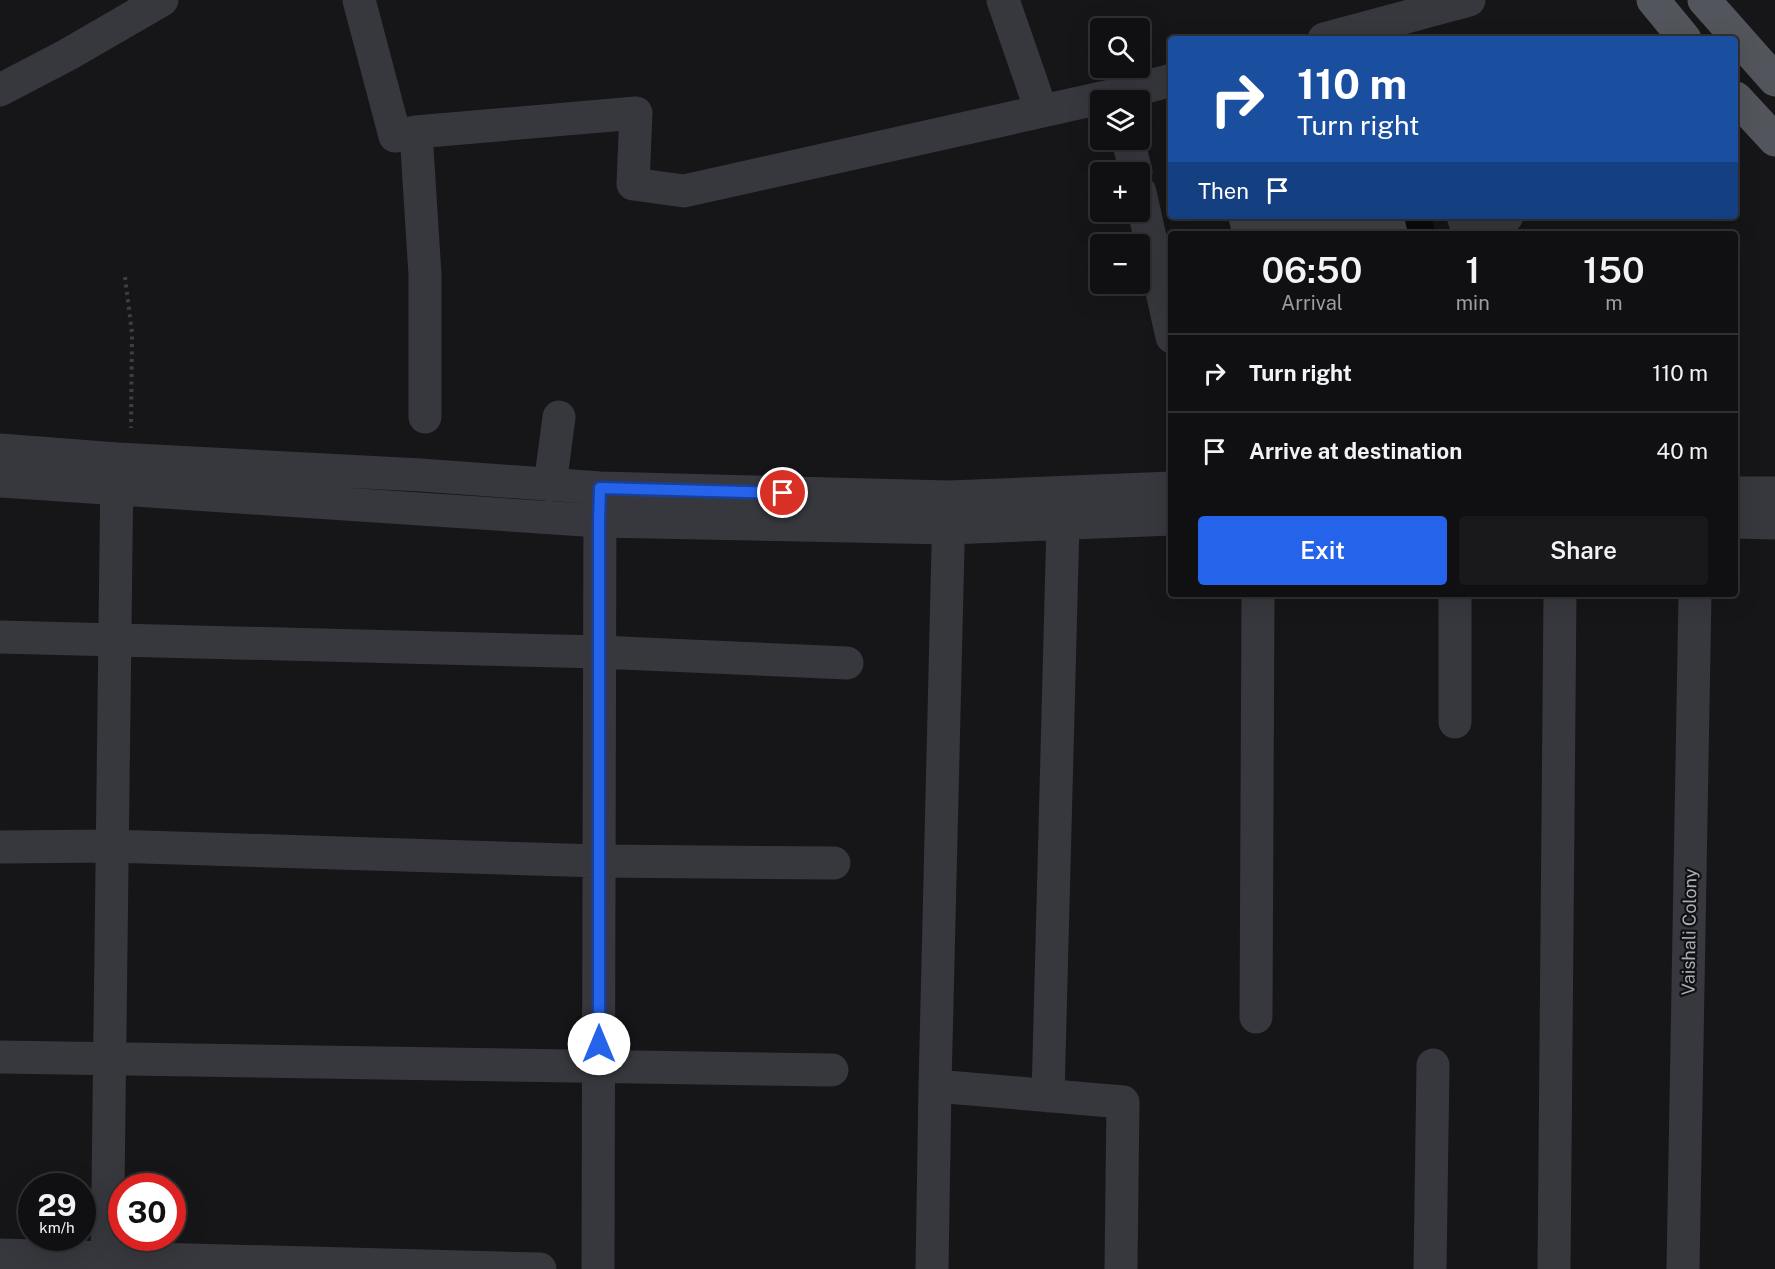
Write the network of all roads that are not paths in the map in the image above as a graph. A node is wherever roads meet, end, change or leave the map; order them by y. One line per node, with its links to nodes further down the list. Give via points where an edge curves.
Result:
1 (162, 0): 14 (street)
2 (359, 0): 19 (street, via 395,136)
3 (1003, 0): 18 (street)
4 (1469, 0): 7 (street)
5 (1653, 0): 8 (main road)
6 (1704, 0): 9 (main road)
7 (1335, 36)
8 (1683, 36)
9 (1736, 36)
10 (1738, 38): 11 (main road)
11 (1767, 71): 13 (main road)
12 (1168, 81): 15 (street)
13 (1738, 86)
14 (0, 90)
15 (1141, 90)
16 (1738, 100): 20 (main road)
17 (1090, 102): 18 (street)
18 (1041, 110): 19 (street, via 684,191 633,184 636,113)
19 (416, 132): 25 (street, via 425,275)
20 (1775, 140)
21 (1499, 219): 23 (street)
22 (1147, 222): 24 (street)
23 (1468, 231)
24 (1168, 319)
25 (425, 417)
26 (558, 417): 30 (street)
27 (0, 450): 28 (street)
28 (122, 469): 29 (street); 30 (street, via 410,475); 37 (street); 46 (street)
29 (0, 481)
30 (550, 485): 31 (street)
31 (600, 488): 35 (street); 37 (street)
32 (1168, 488): 35 (street)
33 (1738, 493): 34 (street)
34 (1775, 493)
35 (949, 513): 37 (street); 39 (street); 60 (street)
36 (1168, 519): 39 (street)
37 (599, 521): 47 (street)
38 (1738, 522): 40 (street)
39 (1063, 523): 61 (street)
40 (1775, 523)
41 (1258, 597): 54 (street)
42 (1455, 597): 49 (street)
43 (1560, 597): 69 (street)
44 (1695, 597): 70 (street, Vaishali Colony)
45 (0, 637): 46 (street)
46 (115, 641): 47 (street); 50 (street)
47 (599, 652): 48 (street); 52 (street)
48 (847, 663)
49 (1455, 722)
50 (112, 846): 51 (street); 52 (street); 56 (street)
51 (0, 847)
52 (599, 861): 53 (street); 58 (street)
53 (834, 863)
54 (1256, 1017)
55 (0, 1057): 56 (street)
56 (110, 1059): 58 (street); 63 (street)
57 (1433, 1065): 68 (street)
58 (599, 1067): 59 (street); 65 (street)
59 (832, 1070)
60 (934, 1086): 61 (street); 66 (street)
61 (1048, 1096): 67 (street, via 1123,1102)
62 (0, 1255): 63 (street)
63 (107, 1264): 64 (street)
64 (540, 1269)
65 (598, 1269)
66 (932, 1269)
67 (1121, 1269)
68 (1430, 1269)
69 (1554, 1269)
70 (1683, 1269)

